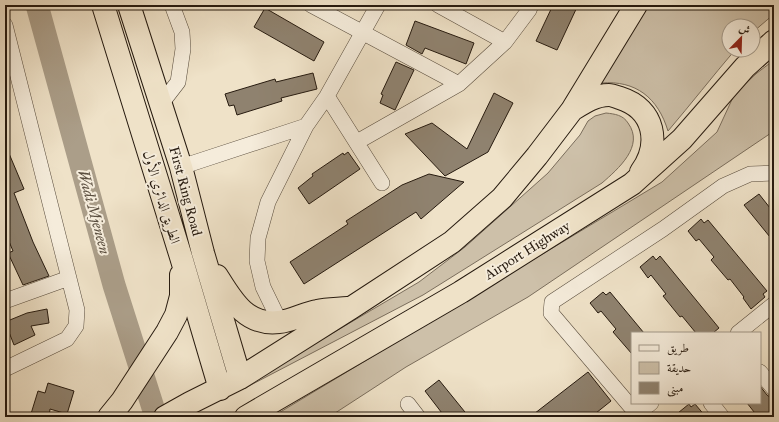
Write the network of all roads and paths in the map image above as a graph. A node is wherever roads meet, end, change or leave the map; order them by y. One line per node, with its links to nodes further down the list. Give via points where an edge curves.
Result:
1 (103, 5): 27 (highway, الطريق الدائري الأول)
2 (129, 5): 18 (highway, First Ring Road)
3 (172, 5): 18 (street, via 182,32 183,49 178,82)
4 (311, 5): 12 (street)
5 (378, 5): 12 (street)
6 (438, 5): 14 (street)
7 (531, 5): 14 (street)
8 (630, 5): 11 (street)
9 (636, 5): 11 (highway)
10 (5, 25): 15 (street)
11 (624, 26): 19 (highway)
12 (362, 32): 16 (street); 17 (street)
13 (774, 41): 25 (highway, Airport Highway, via 745,67 682,139)
14 (505, 42): 16 (street)
15 (9, 53): 28 (street)
16 (459, 84): 21 (street)
17 (327, 96): 20 (street); 21 (street)
18 (161, 104): 22 (highway, First Ring Road)
19 (572, 110): 25 (highway, via 593,98 609,94 629,100 644,112 652,130 652,149 644,168); 31 (highway, via 502,198 452,242)
20 (306, 126): 22 (street); 32 (street, via 268,202 258,238 258,261 263,287)
21 (357, 142): 24 (street)
22 (180, 167): 26 (highway, First Ring Road)
23 (774, 173): 43 (street, via 750,174 722,186 552,302 550,313)
24 (382, 183)
25 (632, 184): 45 (highway, Airport Highway, via 461,292)
26 (203, 253): 32 (highway, via 231,298 251,318 263,322); 36 (highway, First Ring Road)
27 (181, 257): 37 (highway, الطريق الدائري الأول); 42 (highway, via 181,296 176,315)
28 (69, 278): 29 (street); 34 (street, via 77,310 76,326 67,339)
29 (5, 301)
30 (774, 304): 33 (street)
31 (351, 308): 32 (highway, via 318,310); 36 (highway)
32 (280, 322)
33 (739, 332)
34 (5, 369)
35 (761, 373): 38 (street)
36 (240, 378): 37 (highway)
37 (220, 389): 44 (highway)
38 (774, 389)
39 (408, 404): 46 (street)
40 (650, 404): 43 (street)
41 (712, 404): 47 (street)
42 (115, 409)
43 (635, 416)
44 (165, 417)
45 (246, 417)
46 (418, 417)
47 (722, 417)

